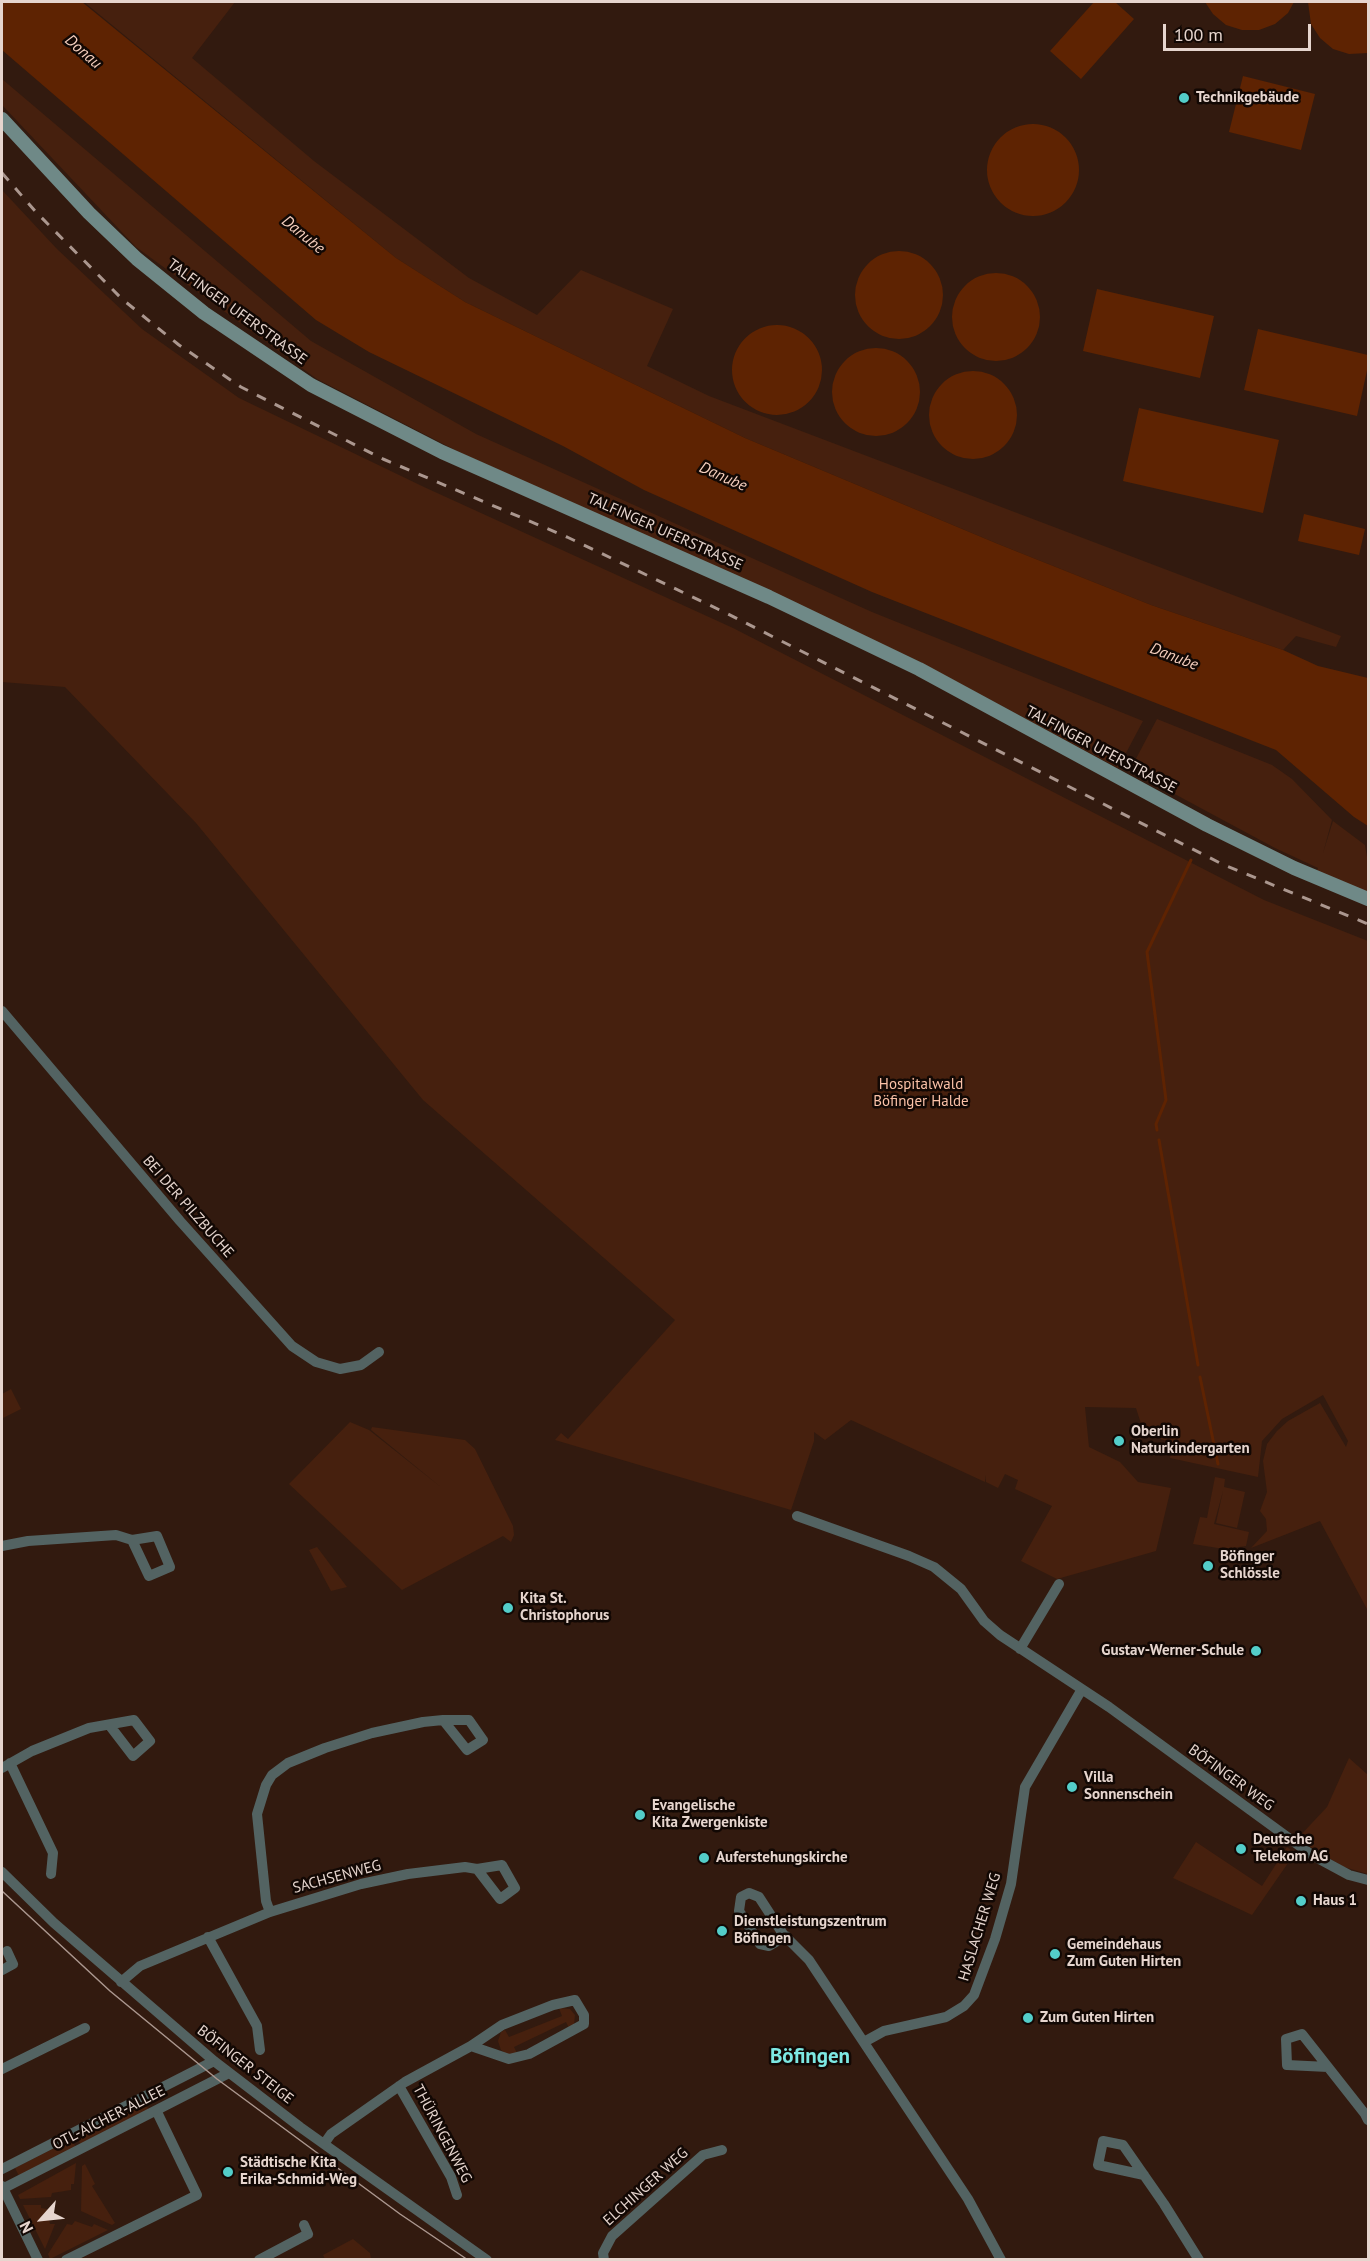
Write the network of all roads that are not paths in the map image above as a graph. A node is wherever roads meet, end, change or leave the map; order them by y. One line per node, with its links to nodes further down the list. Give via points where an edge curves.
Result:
1 (2, 119): 2 (street, TALFINGER UFERSTRASSE, via 136,259 204,313 310,385 442,452 769,597 919,669 1207,825)
2 (1368, 899)
3 (2, 1011): 4 (street, BEI DER PILZBUCHE, via 146,1183 292,1346 316,1362 340,1369 361,1365)
4 (379, 1352)
5 (797, 1516): 9 (street, BÖFINGER WEG, via 934,1567 961,1589 994,1631)
6 (132, 1540): 7 (street, via 107,1535)
7 (2, 1546)
8 (1059, 1584): 9 (street)
9 (1020, 1649): 10 (street, BÖFINGER WEG)
10 (1082, 1689): 17 (street, BÖFINGER WEG, via 1312,1856); 26 (street, HASLACHER WEG, via 1023,1795 1009,1893 974,1995 946,2017 884,2031)
11 (443, 1720): 18 (street, via 399,1726 325,1748 288,1762 272,1775 257,1814)
12 (110, 1726): 13 (street, via 72,1733)
13 (6, 1765): 16 (street, via 52,1853)
14 (477, 1869): 18 (street, SACHSENWEG, via 450,1867 408,1874)
15 (2, 1872): 23 (street, BÖFINGER STEIGE)
16 (51, 1874)
17 (1368, 1880)
18 (270, 1912): 20 (street, SACHSENWEG)
19 (786, 1936): 19 (street, via 758,1895 749,1893 741,1897 738,1909 760,1944 769,1946); 26 (street, via 809,1960)
20 (208, 1937): 23 (street, SACHSENWEG, via 140,1966); 28 (street, via 257,2026)
21 (7, 1952): 22 (street, via 13,1964)
22 (2, 1970)
23 (121, 1982): 30 (street, BÖFINGER STEIGE)
24 (85, 2028): 32 (street)
25 (493, 2032): 27 (street, THÜRINGENWEG); 29 (street); 29 (street, THÜRINGENWEG, via 543,2009 575,2000 584,2015 584,2024 544,2048 509,2059)
26 (864, 2042): 49 (street, via 975,2209)
27 (471, 2046): 29 (street, THÜRINGENWEG); 34 (street, THÜRINGENWEG)
28 (260, 2050)
29 (499, 2056)
30 (214, 2061): 33 (street, BÖFINGER STEIGE); 39 (street, OTL-AICHER-ALLEE)
31 (1328, 2067): 36 (street)
32 (2, 2069)
33 (229, 2073): 35 (street, OTL-AICHER-ALLEE); 37 (street, BÖFINGER STEIGE)
34 (399, 2086): 37 (street, THÜRINGENWEG, via 331,2134); 42 (street, THÜRINGENWEG, via 451,2177)
35 (157, 2112): 41 (street, OTL-AICHER-ALLEE); 45 (street, via 197,2194)
36 (1368, 2120)
37 (324, 2144): 47 (street, BÖFINGER STEIGE)
38 (722, 2150): 48 (street, ELCHINGER WEG, via 703,2155 612,2236)
39 (2, 2169)
40 (1144, 2175): 50 (street)
41 (2, 2188): 44 (street)
42 (457, 2195)
43 (304, 2225): 46 (street, via 308,2234)
44 (38, 2259)
45 (66, 2259)
46 (259, 2259)
47 (487, 2259)
48 (604, 2259)
49 (1001, 2259)
50 (1199, 2259)

